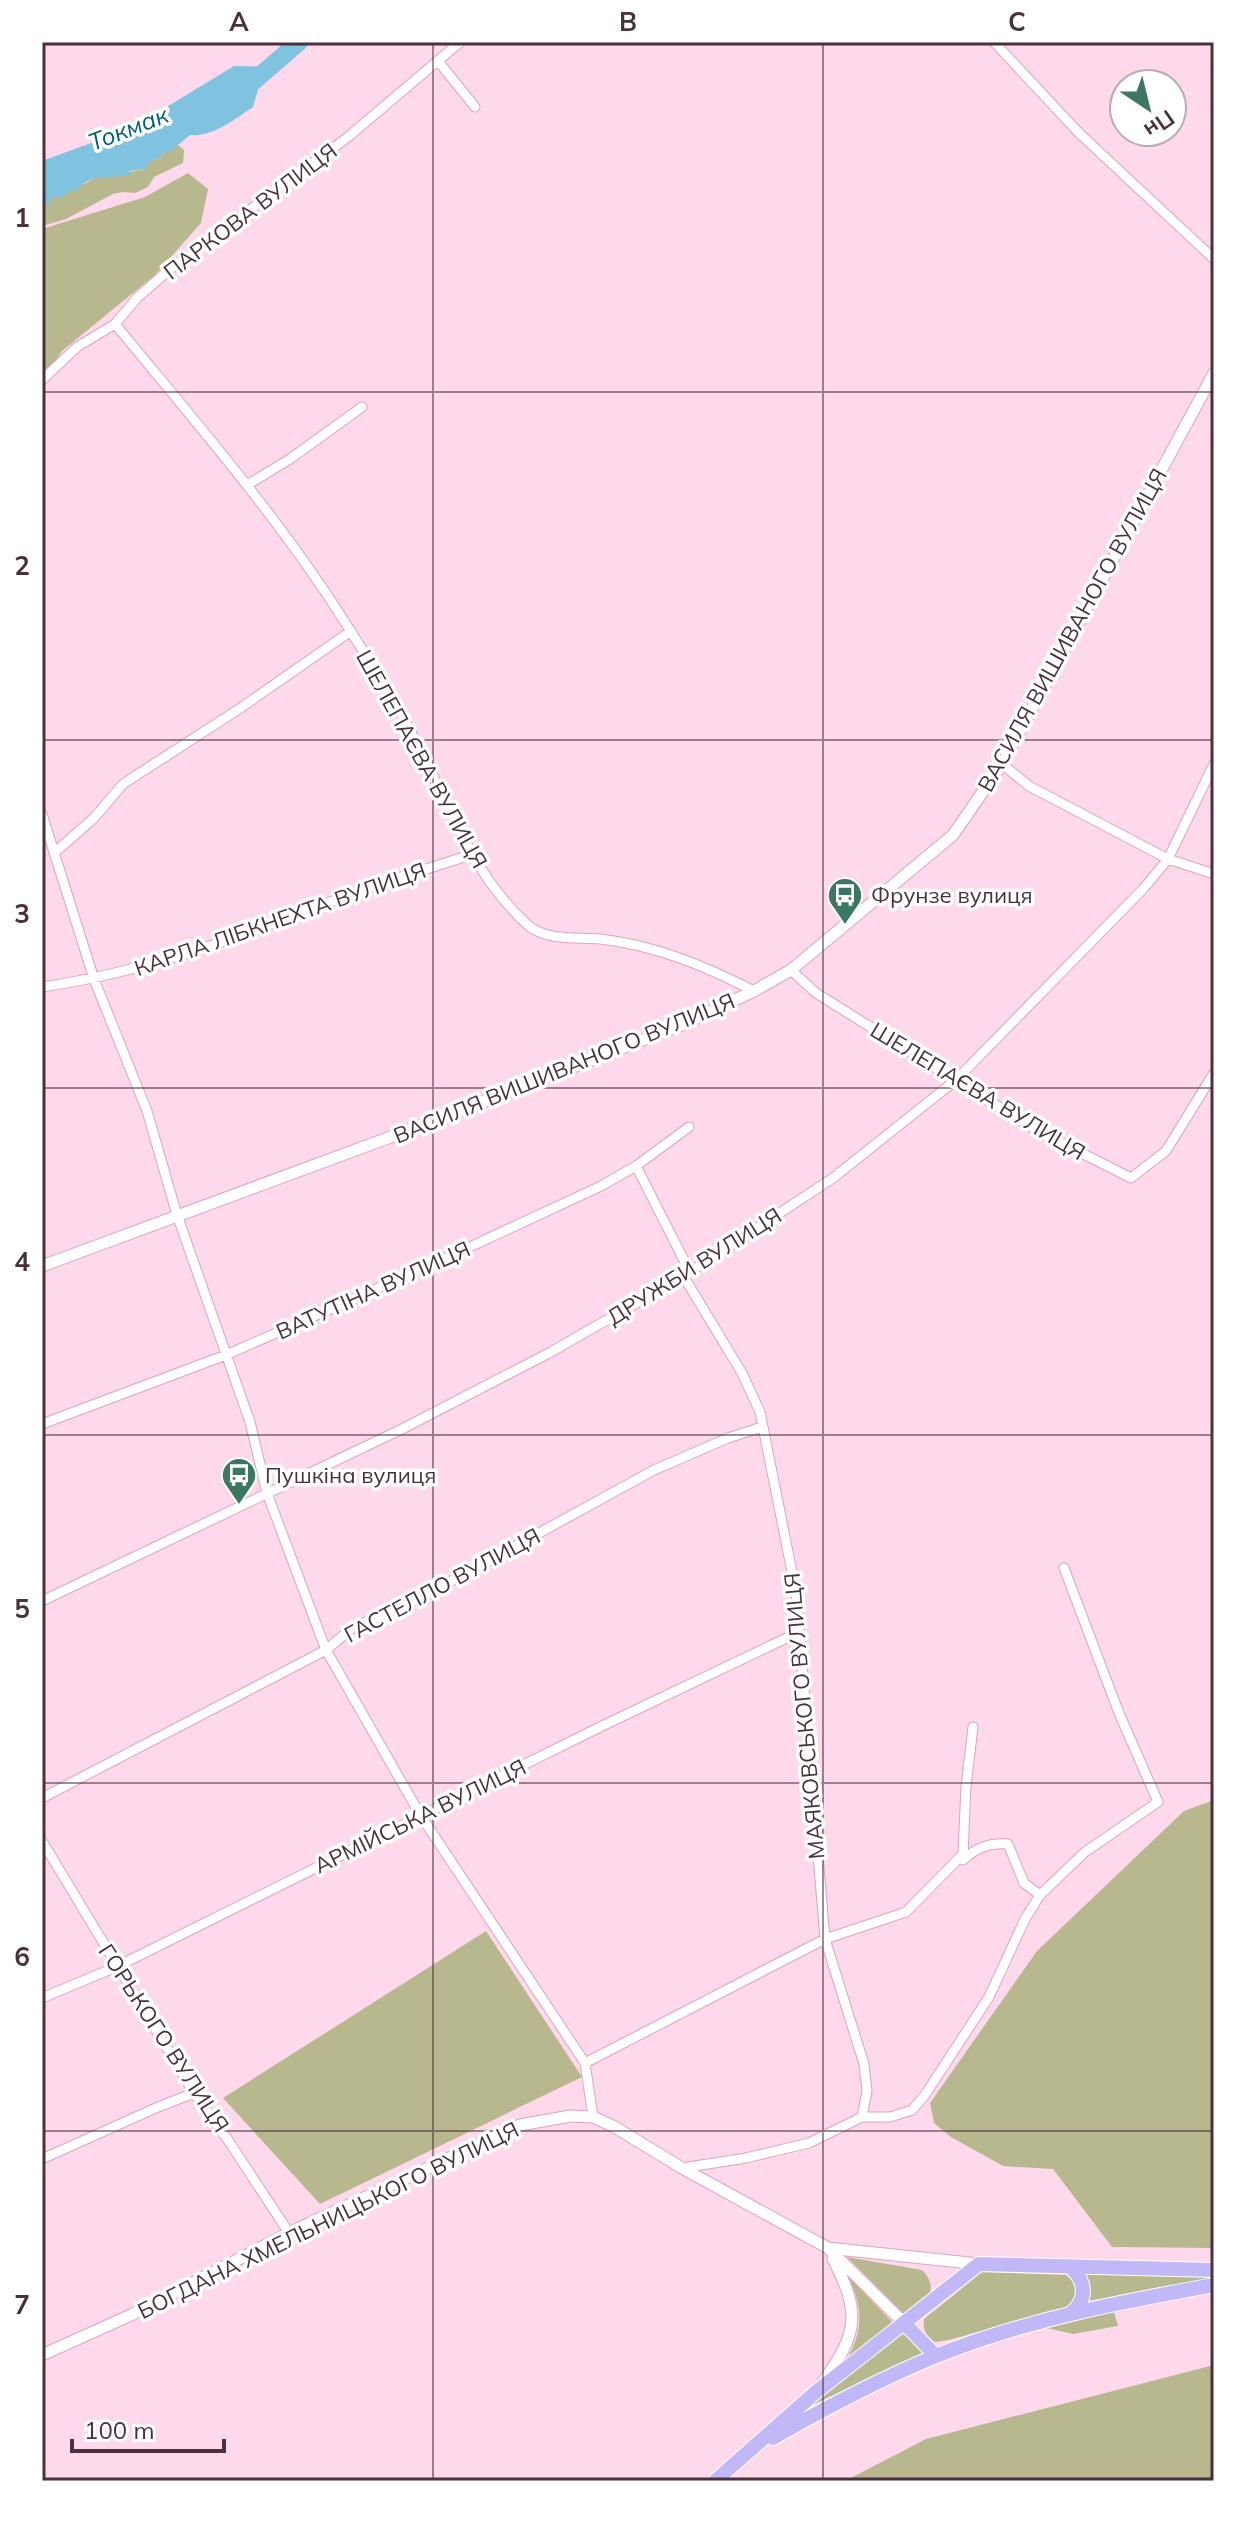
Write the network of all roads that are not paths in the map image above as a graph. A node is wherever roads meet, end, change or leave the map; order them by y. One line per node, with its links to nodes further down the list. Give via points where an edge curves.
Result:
1 (460, 42): 3 (street, ПАРКОВА ВУЛИЦЯ)
2 (994, 42): 5 (street, via 1079,133)
3 (438, 61): 4 (street); 6 (street, ПАРКОВА ВУЛИЦЯ, via 348,137 169,270)
4 (475, 107)
5 (1214, 259)
6 (115, 324): 8 (street, ПАРКОВА ВУЛИЦЯ, via 77,347); 10 (street, ШЕЛЕПАЄВА ВУЛИЦЯ)
7 (1214, 373): 12 (street, ВАСИЛЯ ВИШИВАНОГО ВУЛИЦЯ)
8 (42, 380)
9 (362, 407): 10 (street)
10 (247, 485): 11 (street, ШЕЛЕПАЄВА ВУЛИЦЯ)
11 (351, 631): 15 (street, via 123,784); 16 (street, ШЕЛЕПАЄВА ВУЛИЦЯ, via 415,740)
12 (1002, 764): 17 (street, via 1029,786); 19 (street, ВАСИЛЯ ВИШИВАНОГО ВУЛИЦЯ, via 953,835)
13 (1214, 764): 17 (street, ДРУЖБИ ВУЛИЦЯ)
14 (42, 814): 15 (street)
15 (54, 853): 20 (street)
16 (470, 855): 20 (street, КАРЛА ЛІБКНЕХТА ВУЛИЦЯ, via 248,934); 22 (street, ШЕЛЕПАЄВА ВУЛИЦЯ, via 532,929 665,952)
17 (1168, 859): 18 (street); 24 (street, ДРУЖБИ ВУЛИЦЯ)
18 (1214, 874)
19 (791, 970): 22 (street, ВАСИЛЯ ВИШИВАНОГО ВУЛИЦЯ); 24 (street, ШЕЛЕПАЄВА ВУЛИЦЯ, via 816,993)
20 (94, 979): 21 (street, КАРЛА ЛІБКНЕХТА ВУЛИЦЯ); 27 (street, via 147,1111)
21 (42, 987)
22 (754, 991): 27 (street, ВАСИЛЯ ВИШИВАНОГО ВУЛИЦЯ, via 684,1024)
23 (1214, 1073): 24 (street, ШЕЛЕПАЄВА ВУЛИЦЯ, via 1166,1151 1131,1178 1036,1130)
24 (956, 1080): 29 (street, ДРУЖБИ ВУЛИЦЯ, via 833,1178)
25 (689, 1127): 26 (street, ВАТУТІНА ВУЛИЦЯ)
26 (636, 1166): 29 (street, МАЯКОВСЬКОГО ВУЛИЦЯ); 30 (street, ВАТУТІНА ВУЛИЦЯ, via 446,1258)
27 (177, 1215): 28 (street, ВАСИЛЯ ВИШИВАНОГО ВУЛИЦЯ); 30 (street)
28 (42, 1266)
29 (687, 1274): 32 (street, МАЯКОВСЬКОГО ВУЛИЦЯ, via 742,1373); 33 (street, ДРУЖБИ ВУЛИЦЯ, via 551,1352)
30 (226, 1355): 31 (street, ВАТУТІНА ВУЛИЦЯ); 33 (street)
31 (42, 1424)
32 (762, 1427): 36 (street, МАЯКОВСЬКОГО ВУЛИЦЯ, via 796,1592); 37 (street, ГАСТЕЛЛО ВУЛИЦЯ, via 654,1470 417,1600 352,1628)
33 (267, 1493): 35 (street, ДРУЖБИ ВУЛИЦЯ); 37 (street)
34 (1064, 1568): 43 (street, via 1158,1802 1085,1852)
35 (42, 1601)
36 (797, 1633): 40 (street, АРМІЙСЬКА ВУЛИЦЯ); 44 (street, МАЯКОВСЬКОГО ВУЛИЦЯ)
37 (326, 1650): 39 (street, ГАСТЕЛЛО ВУЛИЦЯ); 40 (street)
38 (973, 1727): 42 (street, via 963,1854)
39 (42, 1798)
40 (421, 1816): 45 (street, АРМІЙСЬКА ВУЛИЦЯ); 47 (street)
41 (42, 1841): 45 (street, ГОРЬКОГО ВУЛИЦЯ)
42 (947, 1873): 43 (street, via 972,1851 991,1843 1008,1844 1024,1883); 44 (street, via 906,1912)
43 (1040, 1895): 50 (street, via 989,1997 925,2095 912,2110)
44 (825, 1939): 47 (street); 50 (street, МАЯКОВСЬКОГО ВУЛИЦЯ, via 864,2064 867,2091)
45 (116, 1967): 46 (street, АРМІЙСЬКА ВУЛИЦЯ); 48 (street, ГОРЬКОГО ВУЛИЦЯ)
46 (42, 1998)
47 (585, 2063): 49 (street)
48 (194, 2093): 51 (street); 53 (street, ГОРЬКОГО ВУЛИЦЯ)
49 (593, 2117): 52 (street); 53 (street, БОГДАНА ХМЕЛЬНИЦЬКОГО ВУЛИЦЯ, via 520,2125)
50 (862, 2117): 52 (street, via 809,2143)
51 (42, 2159)
52 (682, 2168): 54 (street)
53 (289, 2233): 61 (street, БОГДАНА ХМЕЛЬНИЦЬКОГО ВУЛИЦЯ)
54 (828, 2248): 55 (street); 60 (street); 63 (street, via 848,2287 853,2320 841,2357)
55 (979, 2264): 56 (main road); 60 (main road)
56 (1071, 2268): 57 (main road); 59 (main road, via 1084,2288 1080,2303)
57 (1214, 2270)
58 (1214, 2285): 59 (main road)
59 (1069, 2314): 62 (main road)
60 (904, 2323): 62 (main road); 63 (main road)
61 (42, 2355)
62 (936, 2356): 64 (main road)
63 (816, 2392): 64 (main road)
64 (745, 2455): 65 (main road)
65 (715, 2481)

